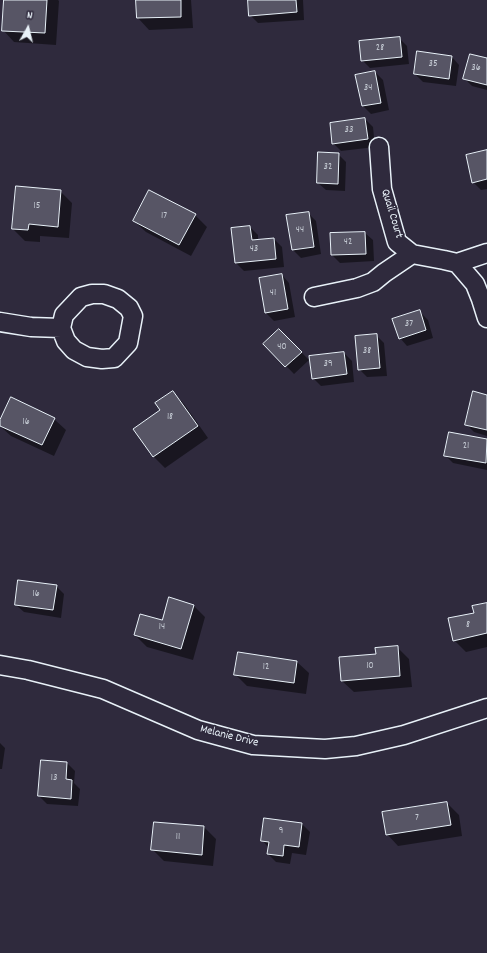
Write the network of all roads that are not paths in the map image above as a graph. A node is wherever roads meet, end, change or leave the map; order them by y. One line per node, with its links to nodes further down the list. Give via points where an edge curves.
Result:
1 (379, 147): 3 (street, Quail Court, via 382,189 398,242)
2 (487, 253): 4 (street)
3 (412, 254): 4 (street); 5 (street, via 374,282)
4 (457, 263): 6 (street, via 475,284)
5 (314, 297)
6 (487, 318)
7 (0, 322): 8 (street)
8 (61, 328)
9 (0, 665): 10 (street, Melanie Drive, via 103,689 198,730 253,745 325,749 356,746 404,735)
10 (487, 708)

